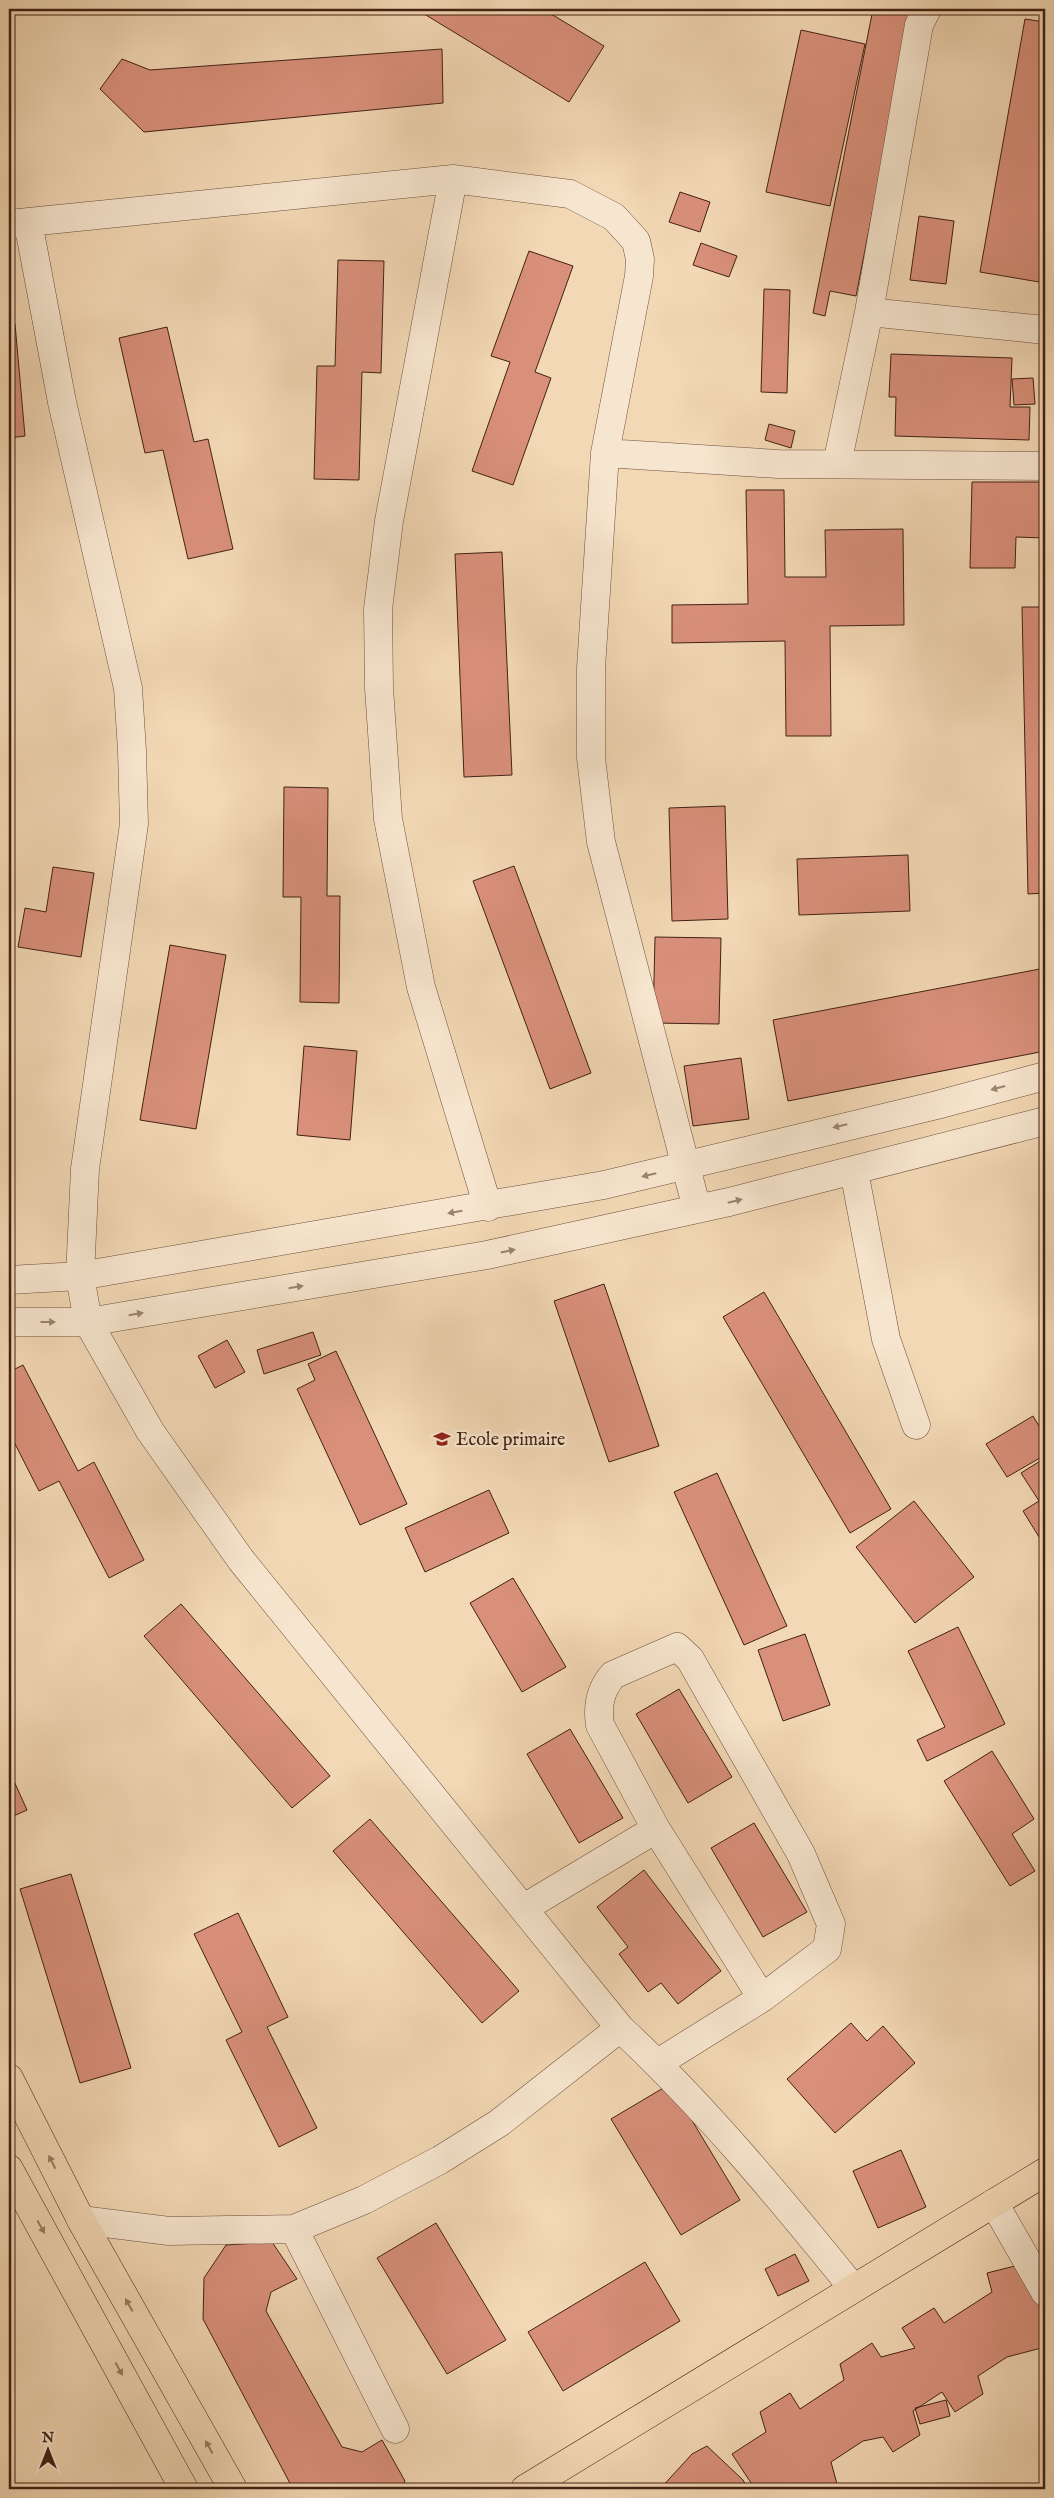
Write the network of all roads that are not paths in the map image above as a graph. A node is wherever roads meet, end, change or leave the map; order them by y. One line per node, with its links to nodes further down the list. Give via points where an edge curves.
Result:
1 (927, 9): 4 (street, via 919,25)
2 (453, 179): 3 (street); 6 (street, via 570,194 614,217 636,241 639,276); 13 (street, via 389,521 378,609 379,688 388,819 422,987)
3 (19, 223): 15 (street, via 128,688 132,751 134,824 85,1169)
4 (869, 312): 5 (street); 7 (street)
5 (1045, 330)
6 (605, 453): 7 (street, via 778,464); 11 (street, via 591,668 592,767 601,842)
7 (837, 464): 8 (street)
8 (1045, 466)
9 (1045, 1076): 11 (street, one-way to 11)
10 (1045, 1120): 12 (street)
11 (688, 1166): 13 (street, one-way to 13); 14 (street)
12 (854, 1171): 14 (street, one-way to 12); 19 (street, via 886,1339)
13 (488, 1207): 15 (street, one-way to 15)
14 (697, 1209): 18 (street, one-way to 14, via 487,1255)
15 (80, 1276): 16 (street); 18 (street)
16 (9, 1280)
17 (9, 1322): 18 (street, one-way to 18)
18 (88, 1322): 21 (street, via 150,1432 241,1560)
19 (916, 1425)
20 (656, 1829): 21 (street); 22 (street); 22 (street, via 600,1725 597,1708 612,1675 676,1647 690,1659 801,1854 831,1924 827,1949)
21 (524, 1908): 23 (street)
22 (762, 1998): 24 (street)
23 (620, 2028): 24 (street); 30 (street, via 499,2123 440,2160 364,2200)
24 (658, 2063): 31 (street, via 773,2190)
25 (9, 2078): 29 (main road, one-way to 25)
26 (9, 2169): 34 (main road, one-way to 34)
27 (1045, 2172): 28 (main road)
28 (994, 2203): 31 (main road); 32 (street)
29 (81, 2220): 30 (street, via 169,2231); 35 (main road, one-way to 29)
30 (294, 2229): 33 (street)
31 (853, 2288): 36 (main road)
32 (1045, 2292)
33 (395, 2429)
34 (184, 2489)
35 (233, 2489)
36 (525, 2489)

